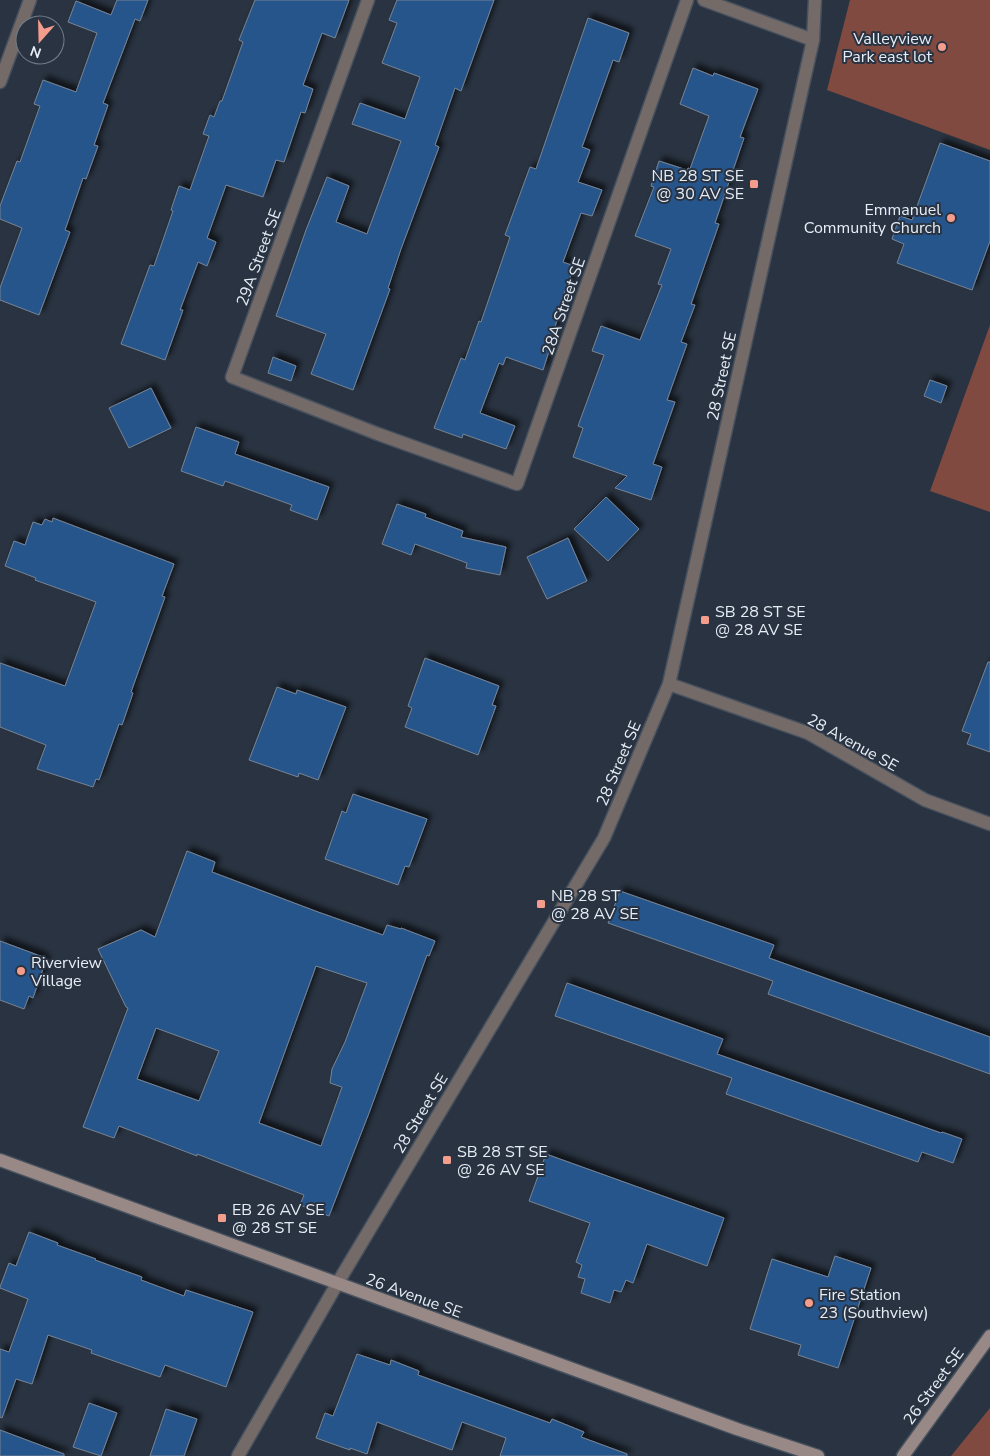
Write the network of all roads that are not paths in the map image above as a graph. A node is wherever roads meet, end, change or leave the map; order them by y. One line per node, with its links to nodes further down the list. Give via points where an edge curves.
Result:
1 (30, 0): 7 (street)
2 (368, 0): 8 (street, 29A Street SE, via 232,377)
3 (687, 0): 8 (street, 28A Street SE, via 517,484)
4 (704, 0): 6 (street)
5 (815, 0): 6 (street, 28 Street SE)
6 (813, 40): 9 (street, 28 Street SE)
7 (0, 82)
8 (378, 434)
9 (669, 684): 10 (street, 28 Avenue SE, via 808,733 925,800); 12 (street, 28 Street SE, via 604,838)
10 (990, 824)
11 (0, 1160): 12 (street, 26 Avenue SE)
12 (337, 1284): 14 (street, 28 Street SE); 15 (street, 26 Avenue SE)
13 (990, 1336): 16 (street, 26 Street SE)
14 (238, 1456)
15 (818, 1456)
16 (903, 1456)

